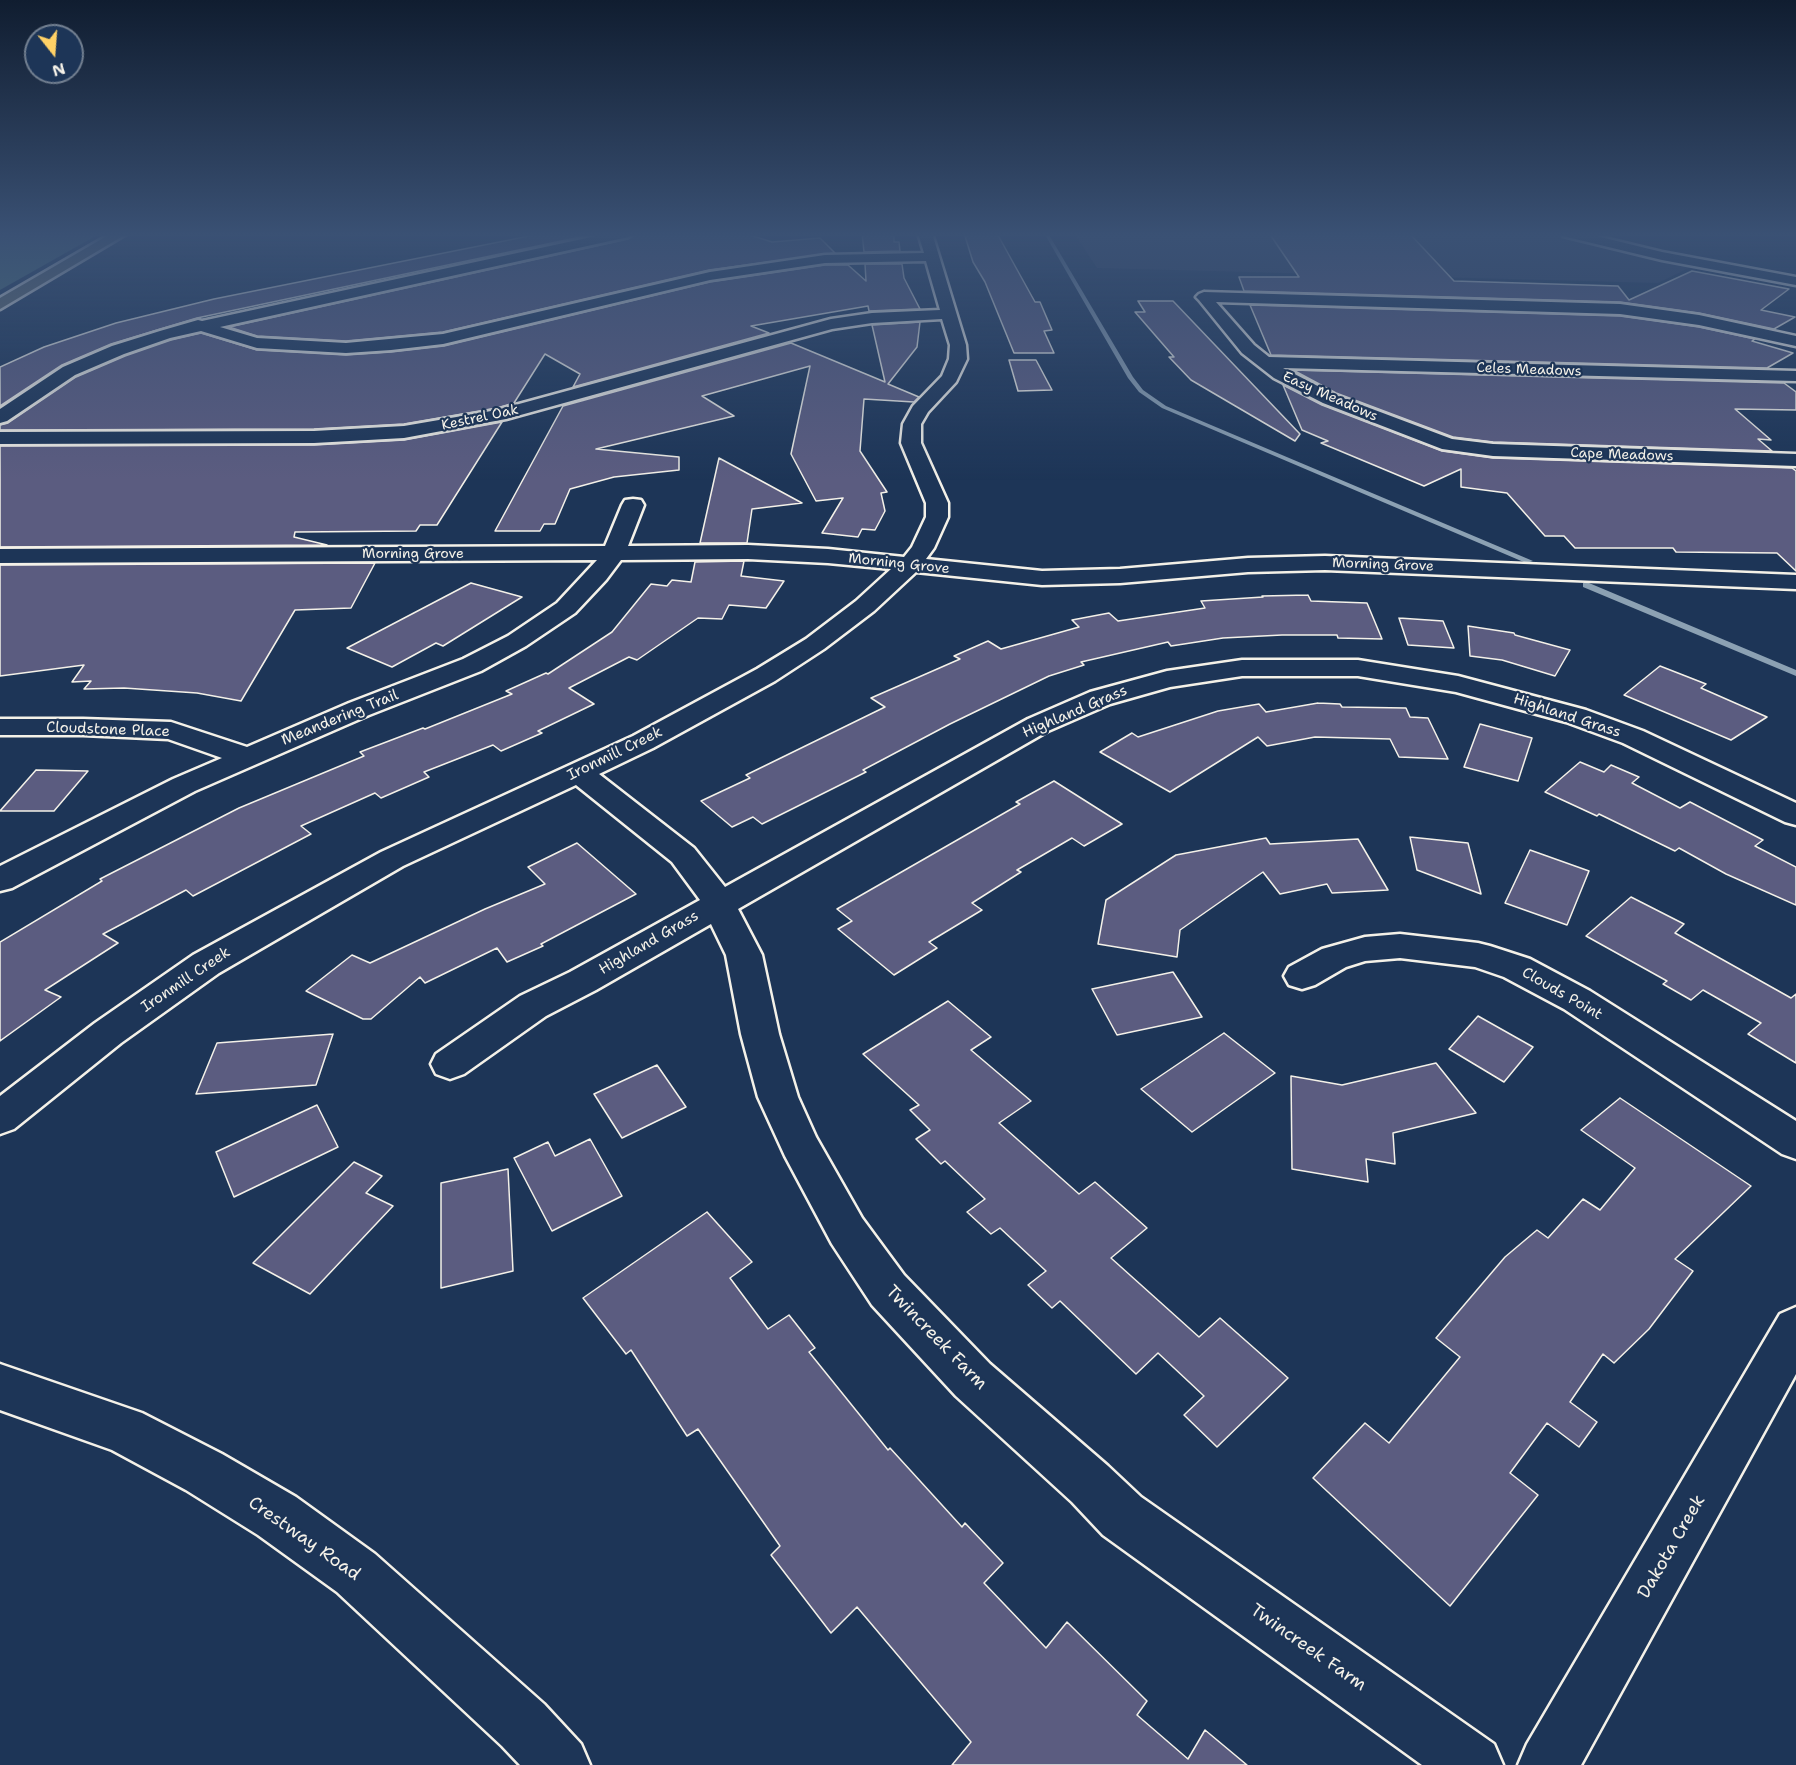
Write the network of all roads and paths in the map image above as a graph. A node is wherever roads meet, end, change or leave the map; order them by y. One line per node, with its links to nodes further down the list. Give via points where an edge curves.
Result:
1 (243, 315): 7 (street)
2 (543, 315): 7 (street, via 443,339 346,348 258,343)
3 (923, 315): 12 (street, Kestrel Oak, via 831,324 500,416 404,432 314,437)
4 (949, 315): 18 (street, Ironmill Creek, via 958,359 950,378 912,424 911,443 937,503 937,517)
5 (1220, 315): 9 (street, Easy Meadows)
6 (1666, 315): 8 (street, Easy Meadows)
7 (198, 325): 11 (street, via 98,358 54,380)
8 (1796, 341)
9 (1262, 362): 10 (street, Celes Meadows); 13 (street, Easy Meadows, via 1329,399)
10 (1796, 376)
11 (0, 417)
12 (0, 438)
13 (1449, 445): 14 (street, Cape Meadows, via 1493,450)
14 (1796, 460)
15 (633, 505): 16 (street, Meandering Trail)
16 (614, 553): 17 (street, Morning Grove); 18 (street, Morning Grove, via 789,554); 21 (street, Meandering Trail, via 566,608 517,641 472,666)
17 (0, 556)
18 (911, 564): 19 (street, Morning Grove, via 1042,578 1334,563); 22 (street, Ironmill Creek, via 865,606 766,675)
19 (1796, 582)
20 (0, 727): 21 (street, Cloudstone Place, via 171,731)
21 (248, 757): 24 (street, Meandering Trail, via 184,785)
22 (579, 772): 25 (street, Twincreek Farm, via 683,855); 28 (street, Ironmill Creek, via 477,817 292,913 207,964 108,1033)
23 (1796, 815): 25 (street, Highland Grass, via 1633,737 1510,697 1458,684 1358,668 1242,668 1131,688 1038,725)
24 (0, 880)
25 (718, 903): 27 (street, Highland Grass, via 533,1006); 33 (street, Twincreek Farm, via 744,955 760,1034 782,1106 847,1231 888,1290 973,1380 1122,1516)
26 (1302, 976): 29 (street, Clouds Point, via 1334,958 1365,949 1400,946 1478,955 1517,968 1577,1000)
27 (450, 1064)
28 (0, 1118)
29 (1796, 1142)
30 (1796, 1329): 34 (street, Dakota Creek)
31 (0, 1387): 32 (street, Crestway Road, via 123,1430 277,1516 356,1573 523,1725)
32 (560, 1765)
33 (1473, 1765)
34 (1548, 1765)

